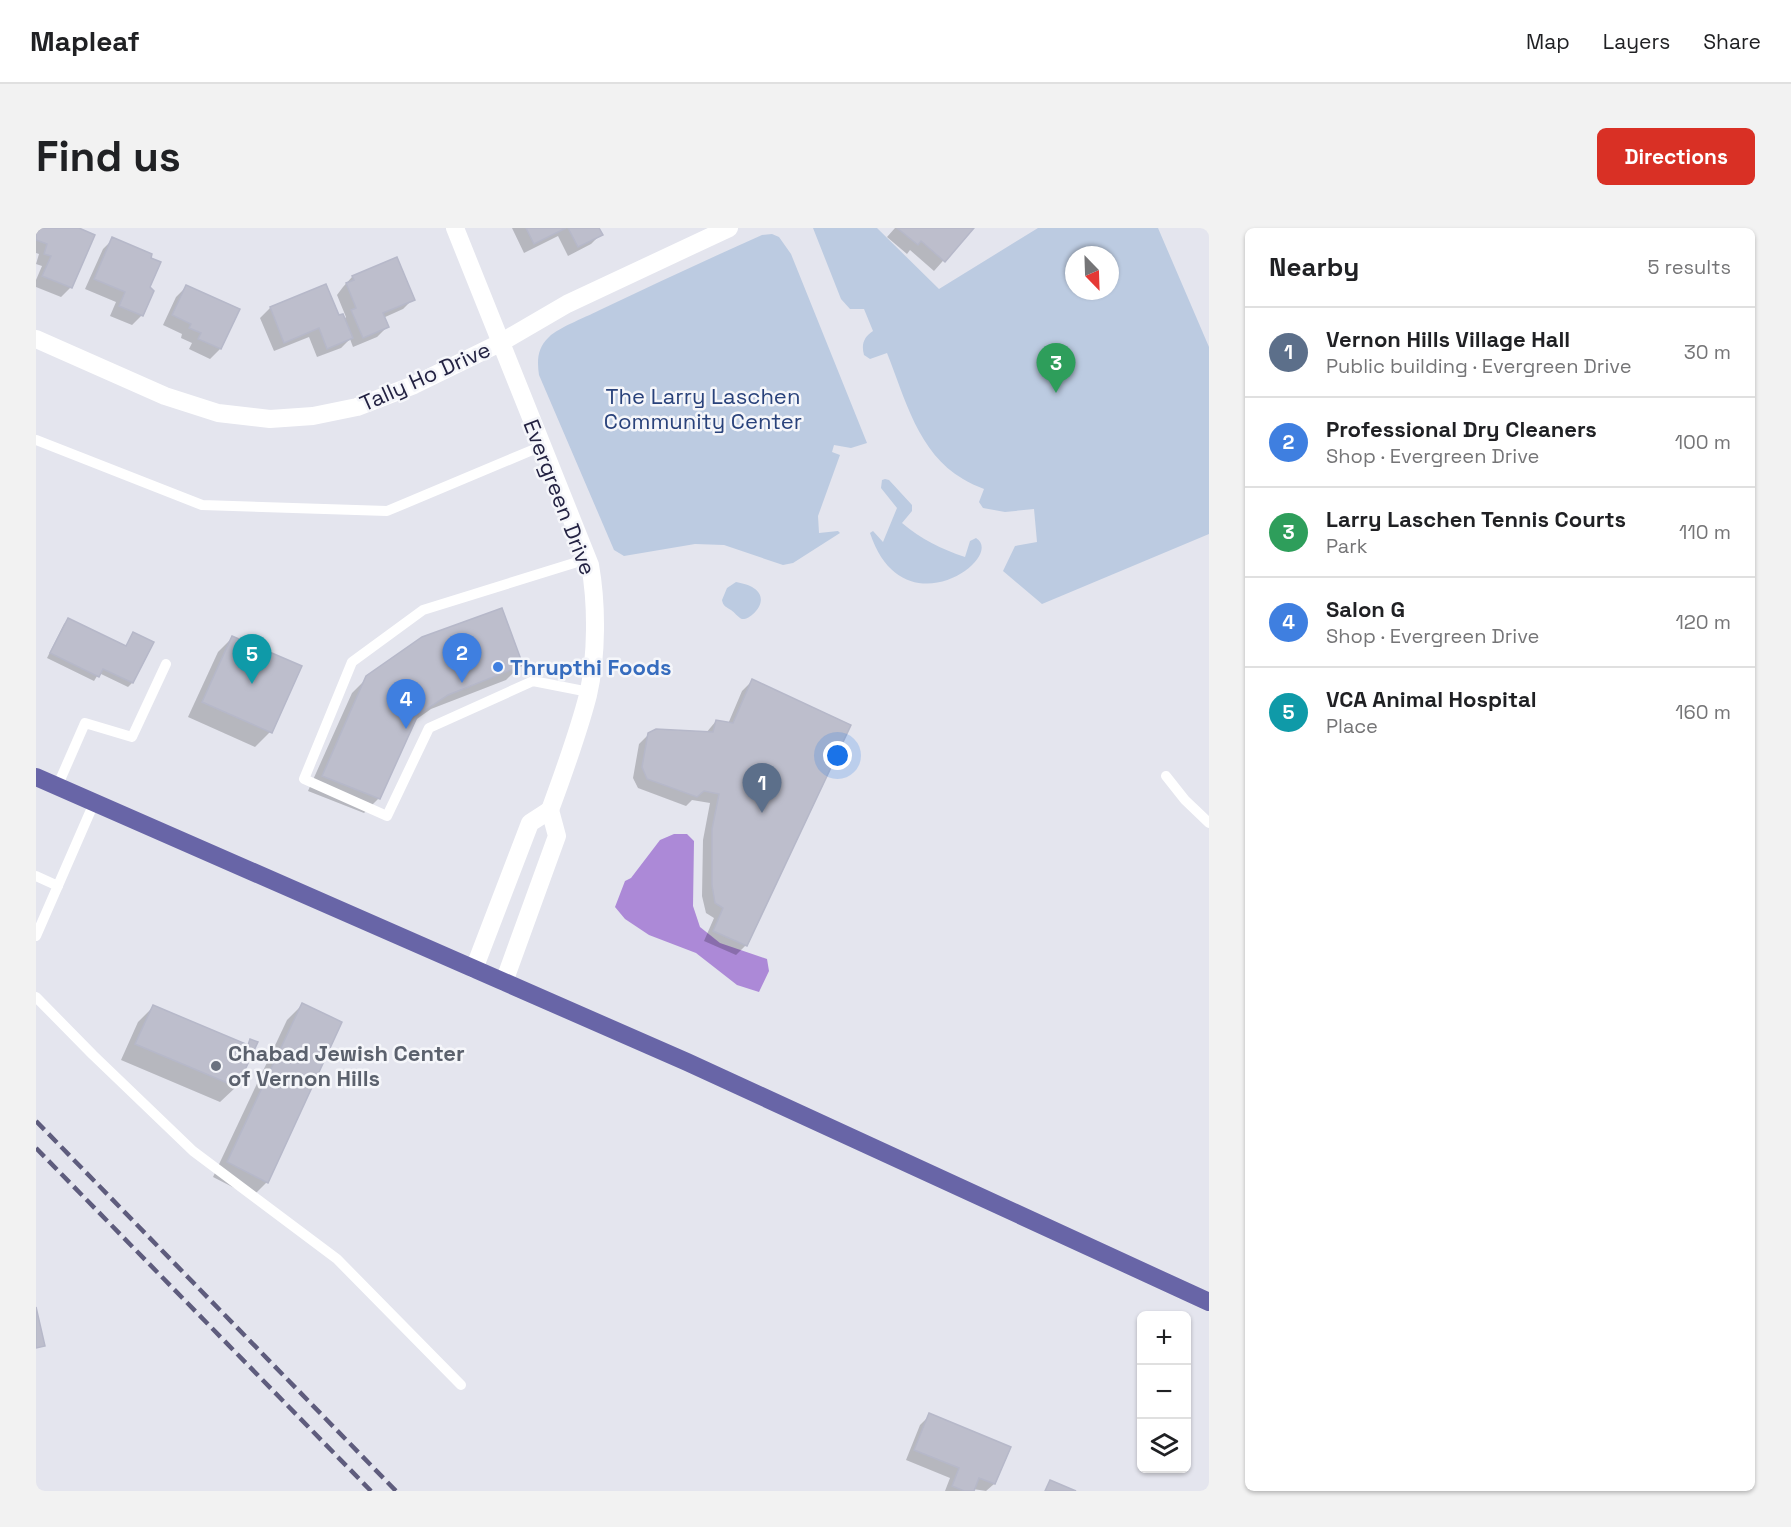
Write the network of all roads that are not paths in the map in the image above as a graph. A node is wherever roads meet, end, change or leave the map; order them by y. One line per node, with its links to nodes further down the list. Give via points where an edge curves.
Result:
1 (455, 228): 4 (street, Evergreen Drive)
2 (729, 228): 4 (street, Tally Ho Drive, via 567,304)
3 (36, 339): 4 (street, Tally Ho Drive, via 165,396 218,413 270,419 357,407 414,385)
4 (500, 343): 6 (street, Evergreen Drive)
5 (36, 440): 6 (lane, via 202,505 387,511)
6 (542, 446): 7 (street, Evergreen Drive)
7 (587, 559): 9 (street, Evergreen Drive, via 594,586 595,631); 9 (lane, via 423,610 351,662 304,779 387,816 429,728 533,681)
8 (166, 664): 12 (lane, via 132,737 85,723)
9 (589, 692): 14 (street, Evergreen Drive)
10 (1166, 776): 15 (lane)
11 (36, 777): 12 (main road)
12 (57, 787): 13 (main road)
13 (94, 803): 17 (lane); 19 (main road)
14 (550, 810): 19 (street, via 530,823); 20 (street, via 557,836)
15 (1209, 823)
16 (36, 876): 17 (lane)
17 (58, 886): 18 (lane)
18 (36, 936)
19 (474, 969): 20 (main road)
20 (504, 982): 22 (main road)
21 (36, 997): 23 (lane, via 193,1151 337,1259)
22 (1209, 1302)
23 (461, 1385)

